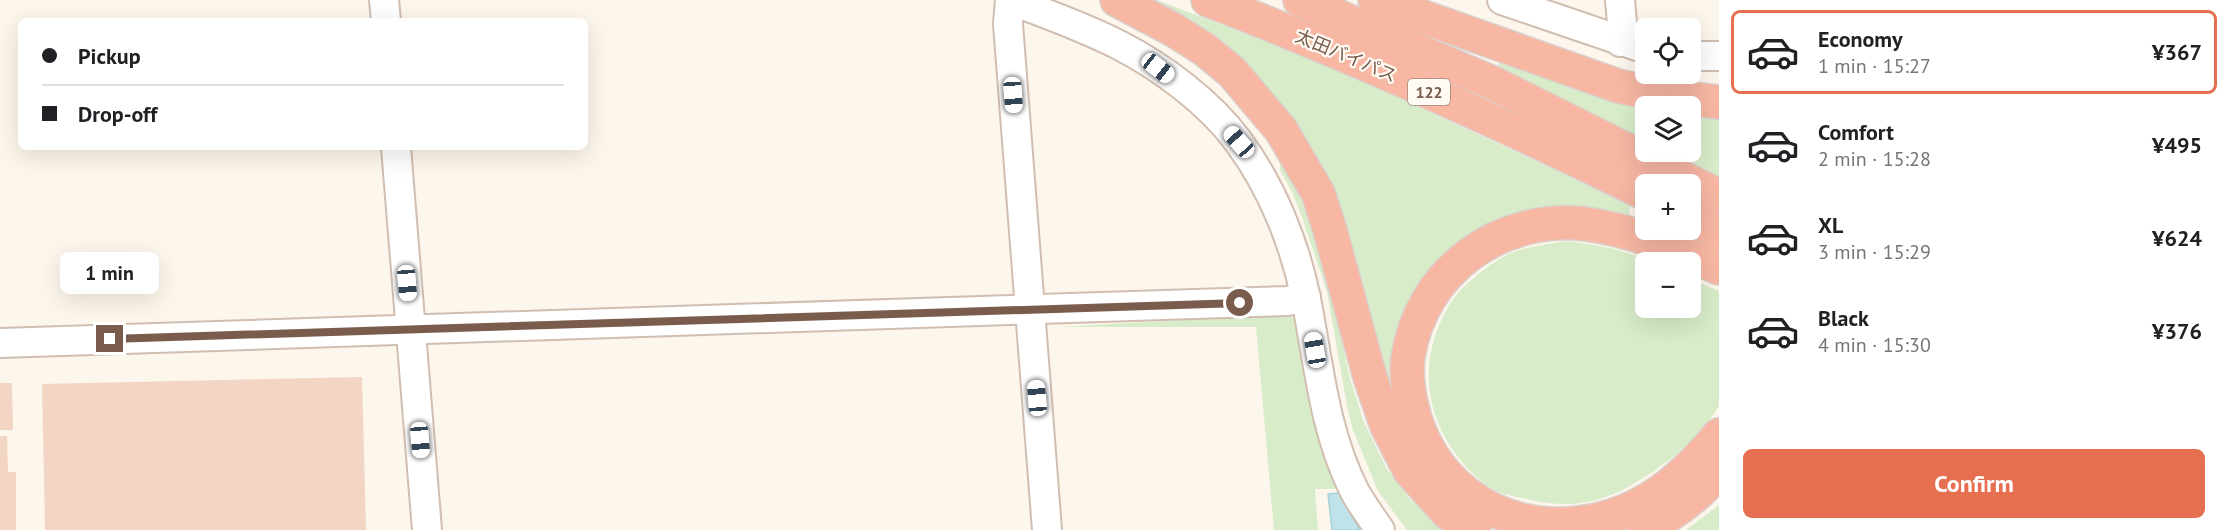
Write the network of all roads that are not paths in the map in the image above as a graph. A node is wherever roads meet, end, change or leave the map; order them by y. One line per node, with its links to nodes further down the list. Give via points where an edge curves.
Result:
1 (384, 0): 8 (street)
2 (1118, 0): 28 (highway, via 1204,49 1232,72 1281,130 1318,193 1387,426 1410,471 1448,513)
3 (1208, 0): 14 (highway, 太田バイパス / 122, via 1389,74)
4 (1300, 0): 15 (highway, 太田バイパス / 122, via 1495,84)
5 (1375, 0): 12 (highway, via 1618,86)
6 (1502, 0): 9 (street)
7 (1620, 0): 9 (street, via 1622,23)
8 (386, 18)
9 (1633, 46)
10 (1701, 56): 11 (street)
11 (1719, 56)
12 (1719, 102)
13 (396, 150): 21 (street)
14 (1635, 189)
15 (1719, 196)
16 (1701, 222): 17 (highway)
17 (1719, 233)
18 (1719, 268): 23 (highway, via 1649,238 1620,231 1584,224 1529,227 1495,239 1449,270 1417,324 1408,358 1408,391 1415,421 1439,467 1480,503 1525,522 1584,523 1634,509 1665,489)
19 (1306, 297): 20 (street, via 1287,301); 20 (street, via 1294,254 1265,186 1239,142 1209,108 1158,68 1120,45 1010,0 1008,24); 27 (street, via 1331,430 1356,493)
20 (1030, 309): 21 (street); 26 (street)
21 (411, 328): 22 (street); 25 (street)
22 (0, 343)
23 (1719, 435)
24 (1719, 471): 29 (highway, via 1706,487 1668,517)
25 (427, 530)
26 (1047, 530)
27 (1380, 530)
28 (1474, 530)
29 (1643, 530)

